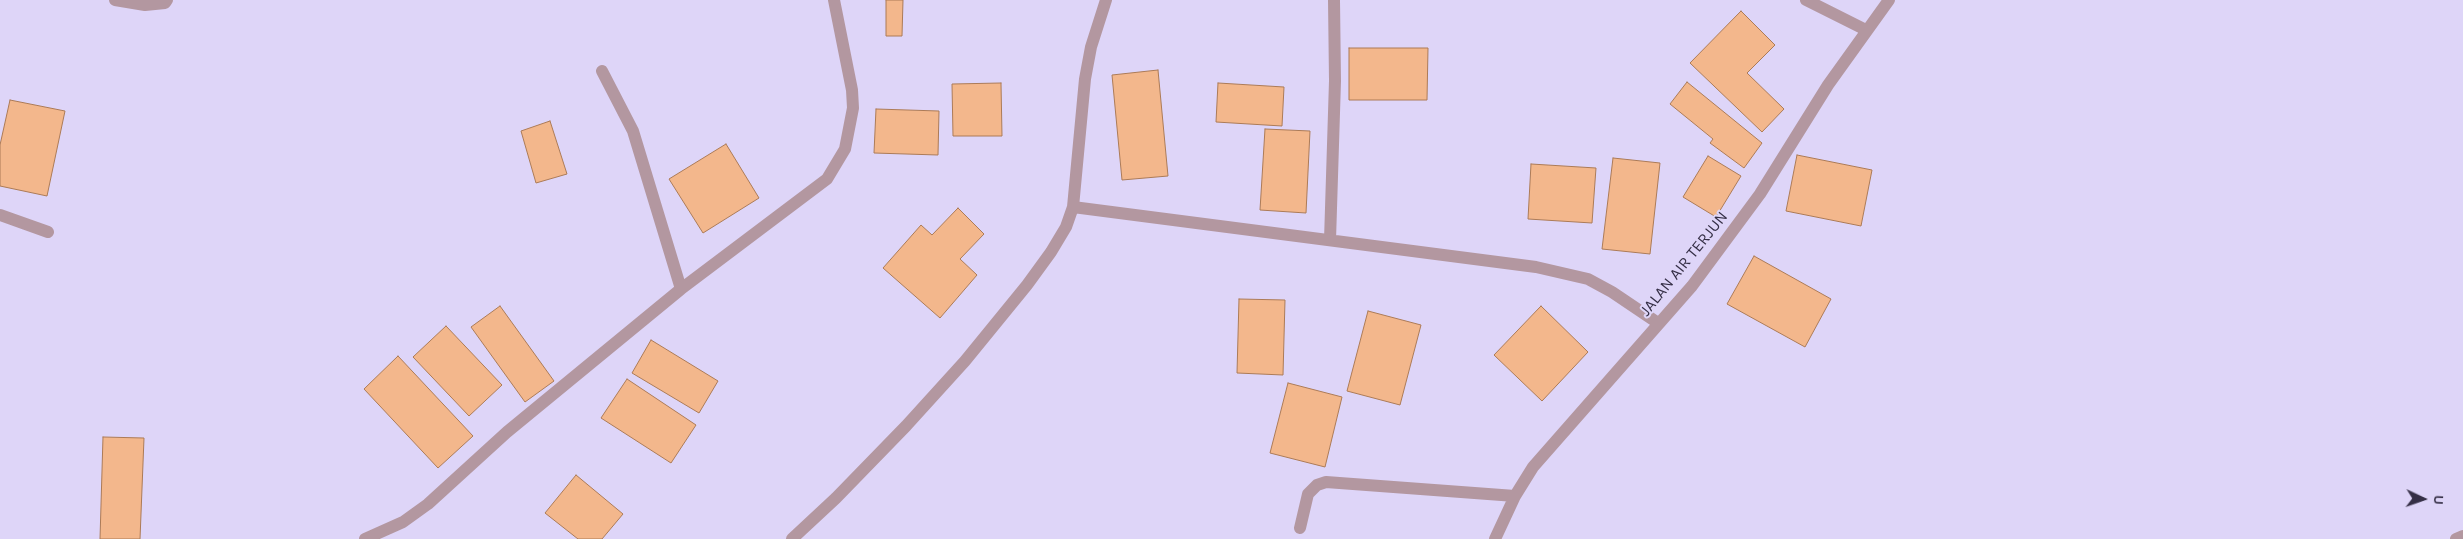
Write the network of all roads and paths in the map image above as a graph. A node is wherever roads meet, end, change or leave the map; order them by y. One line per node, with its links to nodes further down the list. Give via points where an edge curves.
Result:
1 (115, 0): 2 (street, via 145,5)
2 (168, 0)
3 (834, 0): 14 (street, via 853,99 850,130 840,157 827,179)
4 (1106, 0): 10 (street, via 1085,79)
5 (1334, 0): 13 (street)
6 (1806, 0): 8 (street)
7 (1889, 0): 8 (street, JALAN AIR TERJUN)
8 (1866, 30): 15 (street, JALAN AIR TERJUN, via 1760,194 1692,286)
9 (602, 71): 14 (street, via 633,130)
10 (1073, 207): 13 (street); 20 (street, via 1051,252 977,346 906,426)
11 (0, 215): 12 (street)
12 (48, 232)
13 (1330, 240): 15 (street, via 1570,274 1612,292)
14 (681, 289): 19 (street, via 507,432 428,504 403,522)
15 (1658, 324): 16 (street, JALAN AIR TERJUN, via 1533,467)
16 (1514, 496): 17 (street, via 1326,482 1308,494); 21 (street, JALAN AIR TERJUN)
17 (1300, 528)
18 (2463, 536): 22 (street)
19 (365, 539)
20 (792, 539)
21 (1495, 539)
22 (2456, 539)

